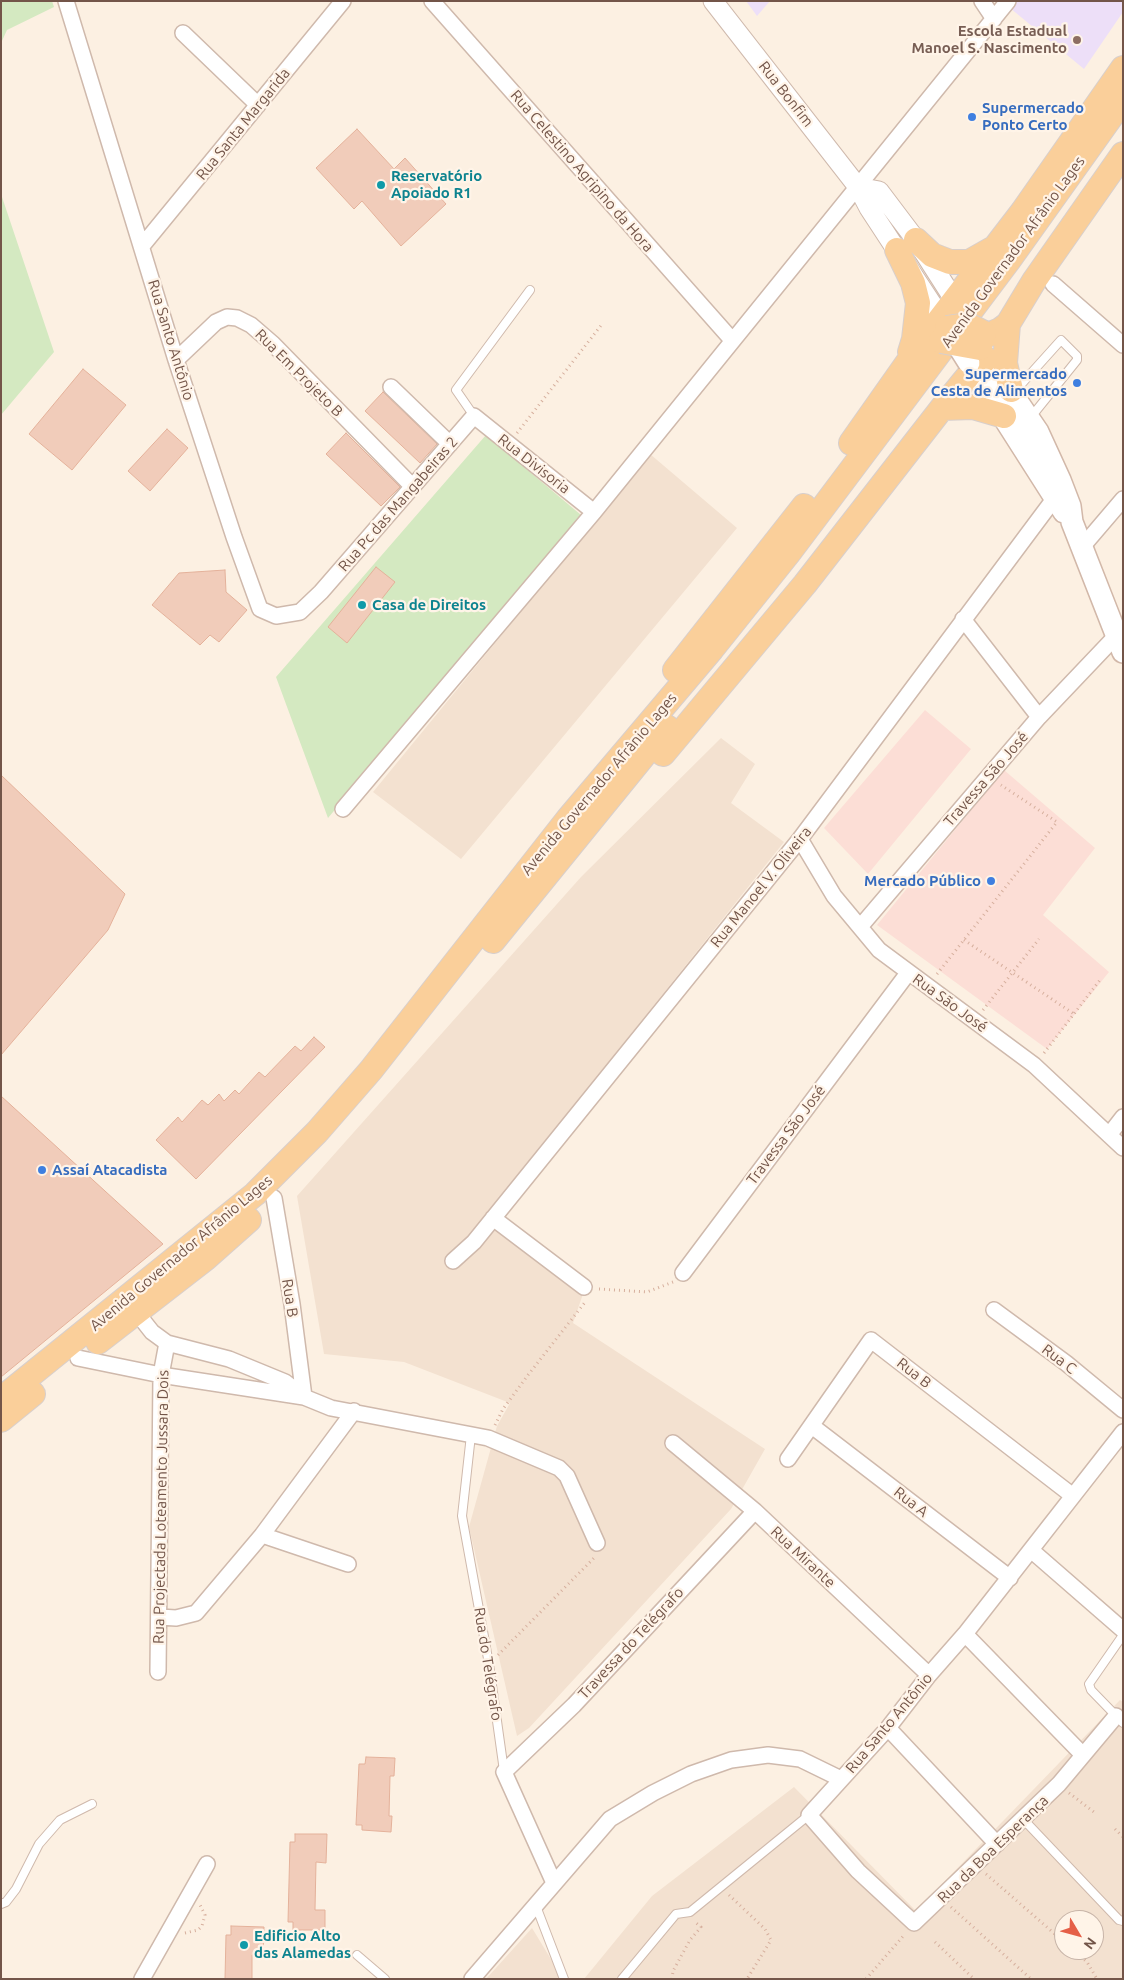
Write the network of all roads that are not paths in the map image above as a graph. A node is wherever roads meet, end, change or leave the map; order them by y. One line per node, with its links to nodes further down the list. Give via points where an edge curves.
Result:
1 (66, 1): 16 (street, Rua Santo Antônio)
2 (343, 1): 11 (street, Rua Santa Margarida)
3 (432, 1): 22 (street, Rua Celestino Agripino da Hora)
4 (713, 1): 14 (street, Rua Bonfim)
5 (982, 1): 7 (street)
6 (1008, 1): 7 (street)
7 (994, 18): 14 (street)
8 (183, 34): 11 (street)
9 (1123, 68): 17 (main road)
10 (1123, 100): 44 (main road, Avenida Governador Afrânio Lages, via 1009,260 788,554)
11 (258, 105): 16 (street, Rua Santa Margarida)
12 (1123, 127): 44 (main road, Avenida Governador Afrânio Lages, via 763,612)
13 (1123, 154): 20 (main road, via 1034,281)
14 (858, 187): 15 (street, Rua Bonfim, via 869,208); 22 (street)
15 (906, 245): 17 (main road, via 950,262 969,262); 21 (street, Rua Bonfim); 25 (main road, via 918,303 914,339)
16 (142, 246): 24 (street, Rua Santo Antônio)
17 (995, 247): 21 (main road)
18 (1053, 284): 23 (street)
19 (530, 290): 29 (lane, via 456,390)
20 (1008, 324): 21 (main road, via 990,334); 27 (main road, via 1005,363)
21 (961, 338): 25 (main road); 27 (main road); 28 (main road); 30 (main road)
22 (732, 340): 36 (street)
23 (1123, 345)
24 (176, 360): 33 (street, Rua Em Projeto B, via 216,322 227,317 251,325); 39 (street, Rua Santo Antônio, via 260,608 268,614 288,616 300,612)
25 (906, 365): 44 (main road, via 813,494 658,690)
26 (391, 388): 32 (street)
27 (1012, 392): 31 (main road); 31 (lane, via 1061,340 1077,356)
28 (942, 408): 30 (main road, via 973,407); 44 (main road, via 799,591 676,740 630,791)
29 (474, 416): 32 (street, Rua Pc das Mangabeiras 2); 36 (street, Rua Divisoria)
30 (1004, 416): 34 (main road)
31 (1030, 418): 37 (main road, via 1060,480)
32 (450, 444): 33 (street, Rua Pc das Mangabeiras 2)
33 (413, 487): 39 (street, Rua Pc das Mangabeiras 2)
34 (1054, 499): 37 (main road); 40 (street, Rua Manoel V. Oliveira)
35 (1123, 499): 38 (street)
36 (594, 512): 43 (street)
37 (1072, 522): 38 (main road)
38 (1083, 546): 41 (main road)
39 (321, 592)
40 (963, 619): 42 (street); 45 (street, Rua Manoel V. Oliveira)
41 (1120, 644): 42 (street, Travessa São José)
42 (1039, 717): 46 (street, Travessa São José)
43 (343, 809)
44 (572, 828): 51 (main road, Avenida Governador Afrânio Lages, via 381,1080); 62 (main road, Avenida Governador Afrânio Lages, via 317,1132 255,1194)
45 (800, 839): 46 (street, Rua São José, via 834,896); 52 (street, Rua Manoel V. Oliveira)
46 (860, 927): 47 (street, Rua São José, via 880,950)
47 (908, 973): 49 (street, Rua São José, via 1034,1065); 54 (street, Travessa São José)
48 (1123, 1117): 49 (street)
49 (1109, 1135): 50 (street, Rua São José)
50 (1123, 1148)
51 (274, 1198): 57 (main road, Avenida Governador Afrânio Lages); 61 (street, Rua B)
52 (493, 1218): 53 (street, Rua Manoel V. Oliveira); 55 (street)
53 (453, 1262)
54 (683, 1273)
55 (584, 1287)
56 (994, 1310): 63 (street, Rua C)
57 (137, 1313): 58 (street, via 152,1332); 59 (main road, Avenida Governador Afrânio Lages)
58 (167, 1343): 60 (street, Rua Projectada Loteamento Jussara Dois); 61 (street, via 229,1359 285,1382)
59 (78, 1358): 60 (street); 65 (main road, Avenida Governador Afrânio Lages)
60 (161, 1375): 61 (street); 78 (street, Rua Projectada Loteamento Jussara Dois)
61 (304, 1397): 64 (street, via 330,1408)
62 (1, 1399)
63 (1123, 1410)
64 (354, 1411): 68 (street); 73 (street)
65 (1, 1420)
66 (812, 1426): 70 (street, Rua B); 71 (street, Rua B, via 871,1340); 77 (street, Rua A)
67 (1123, 1432): 71 (street, Rua Santo Antônio)
68 (471, 1434): 74 (street, via 559,1468 567,1476); 87 (lane, Rua do Telégrafo, via 462,1516 489,1664)
69 (673, 1443): 72 (street, Rua Mirante)
70 (788, 1459)
71 (1073, 1496): 75 (street, Rua Santo Antônio)
72 (755, 1511): 83 (street, Rua Mirante); 87 (street, Travessa do Telégrafo, via 574,1704)
73 (262, 1535): 76 (street); 78 (street, via 196,1613 176,1618)
74 (596, 1543)
75 (1031, 1550): 77 (street, Rua Santo Antônio); 79 (street)
76 (348, 1564)
77 (1010, 1578): 80 (street, Rua Santo Antônio)
78 (160, 1617): 82 (street, Rua Projectada Loteamento Jussara Dois)
79 (1123, 1630)
80 (965, 1634): 83 (street, Rua Santo Antônio); 86 (street)
81 (1123, 1635): 84 (lane, via 1089,1684 1095,1695)
82 (158, 1672)
83 (929, 1675): 85 (street, Rua Santo Antônio)
84 (1119, 1719): 86 (street, Rua da Boa Esperança)
85 (888, 1728): 88 (street, Rua Santo Antônio); 92 (street)
86 (1082, 1754): 91 (street, Rua da Boa Esperança, via 1059,1784)
87 (504, 1772): 94 (street, Rua do Telégrafo)
88 (841, 1779): 90 (street, Rua Santo Antônio); 94 (street, via 800,1759 768,1755 731,1760 692,1774 610,1819)
89 (92, 1804): 95 (lane, via 60,1820 39,1844 16,1889)
90 (809, 1815): 92 (street, Rua da Boa Esperança, via 858,1871 914,1923); 103 (lane, Rua Santo Antônio, via 690,1912 676,1914)
91 (1024, 1820): 92 (street, Rua da Boa Esperança); 97 (lane)
92 (998, 1844)
93 (207, 1864): 99 (street)
94 (554, 1884): 96 (street)
95 (1, 1904)
96 (536, 1906): 101 (street); 102 (lane)
97 (1123, 1921)
98 (357, 1955): 100 (lane)
99 (142, 1979)
100 (385, 1979)
101 (472, 1979)
102 (564, 1979)
103 (622, 1979)

